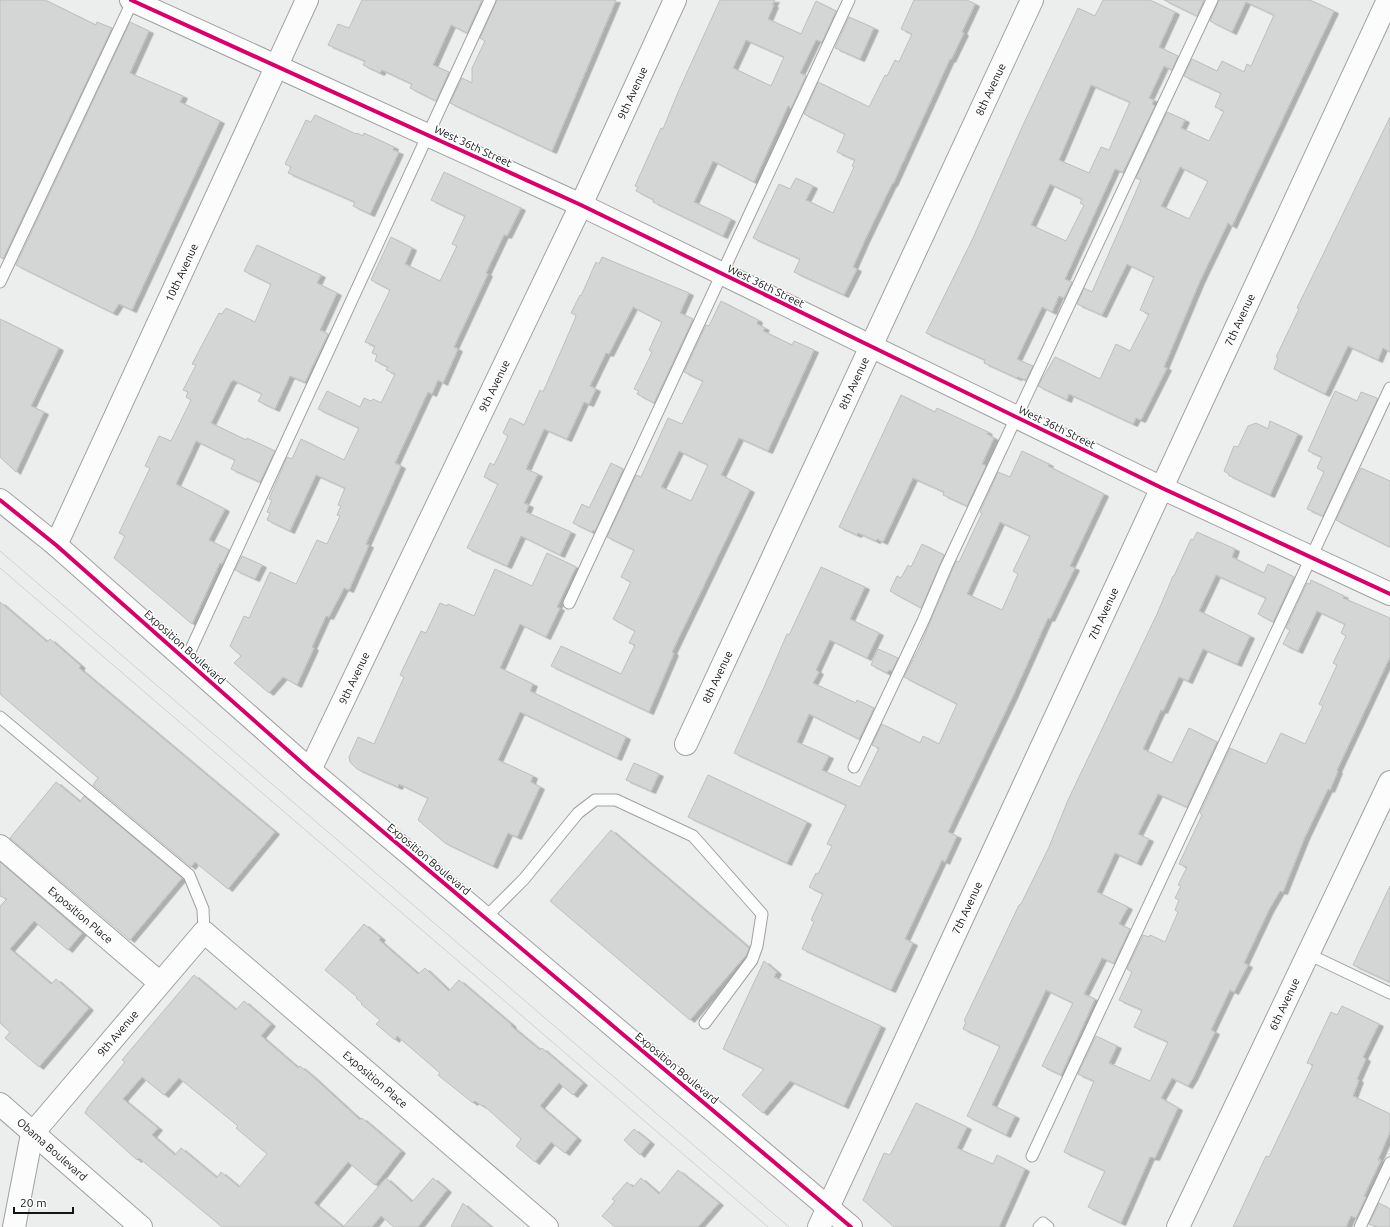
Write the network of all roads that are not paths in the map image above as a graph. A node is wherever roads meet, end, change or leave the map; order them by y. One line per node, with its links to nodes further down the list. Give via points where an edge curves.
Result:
1 (132, 0): 9 (street, West 36th Street); 13 (lane)
2 (307, 0): 9 (street, 10th Avenue)
3 (490, 0): 10 (lane)
4 (675, 0): 11 (street, 9th Avenue)
5 (849, 0): 12 (lane)
6 (1032, 0): 14 (street, 8th Avenue)
7 (1212, 0): 16 (lane)
8 (1388, 0): 17 (street, 7th Avenue)
9 (276, 66): 10 (street, West 36th Street); 19 (street, 10th Avenue)
10 (427, 135): 11 (street, West 36th Street); 23 (lane)
11 (581, 205): 12 (street, West 36th Street); 27 (street, 9th Avenue)
12 (722, 274): 14 (street, West 36th Street); 22 (lane)
13 (0, 282)
14 (872, 347): 16 (street, West 36th Street); 25 (street, 8th Avenue)
15 (1390, 388): 20 (lane)
16 (1017, 418): 17 (street, West 36th Street); 26 (lane)
17 (1162, 488): 20 (street, West 36th Street); 40 (street, 7th Avenue)
18 (0, 500): 19 (street, Exposition Boulevard)
19 (56, 545): 23 (street, Exposition Boulevard)
20 (1310, 557): 21 (street, West 36th Street); 38 (lane)
21 (1390, 594)
22 (569, 603)
23 (186, 660): 27 (street, Exposition Boulevard)
24 (0, 717): 31 (lane, via 189,875 203,908)
25 (686, 744)
26 (854, 767)
27 (310, 770): 30 (street, Exposition Boulevard)
28 (1390, 782): 32 (street, 6th Avenue)
29 (0, 846): 33 (street, Exposition Place)
30 (485, 918): 35 (lane, via 524,879 578,813 595,800 616,800 692,836 762,914 752,960); 40 (street, Exposition Boulevard)
31 (204, 932): 33 (street, 9th Avenue); 43 (street, Exposition Place)
32 (1308, 954): 34 (lane); 48 (street, 6th Avenue)
33 (160, 983): 37 (street, 9th Avenue)
34 (1390, 993)
35 (705, 1023)
36 (0, 1104): 37 (street, Obama Boulevard)
37 (32, 1134): 41 (street); 42 (street, Obama Boulevard)
38 (1032, 1156)
39 (1390, 1163): 49 (lane)
40 (828, 1208): 44 (street, 7th Avenue); 45 (street, Exposition Boulevard)
41 (14, 1227)
42 (141, 1227)
43 (547, 1227)
44 (819, 1227)
45 (851, 1227)
46 (1039, 1227): 47 (lane, via 1043,1223)
47 (1048, 1227)
48 (1178, 1227)
49 (1360, 1227)

